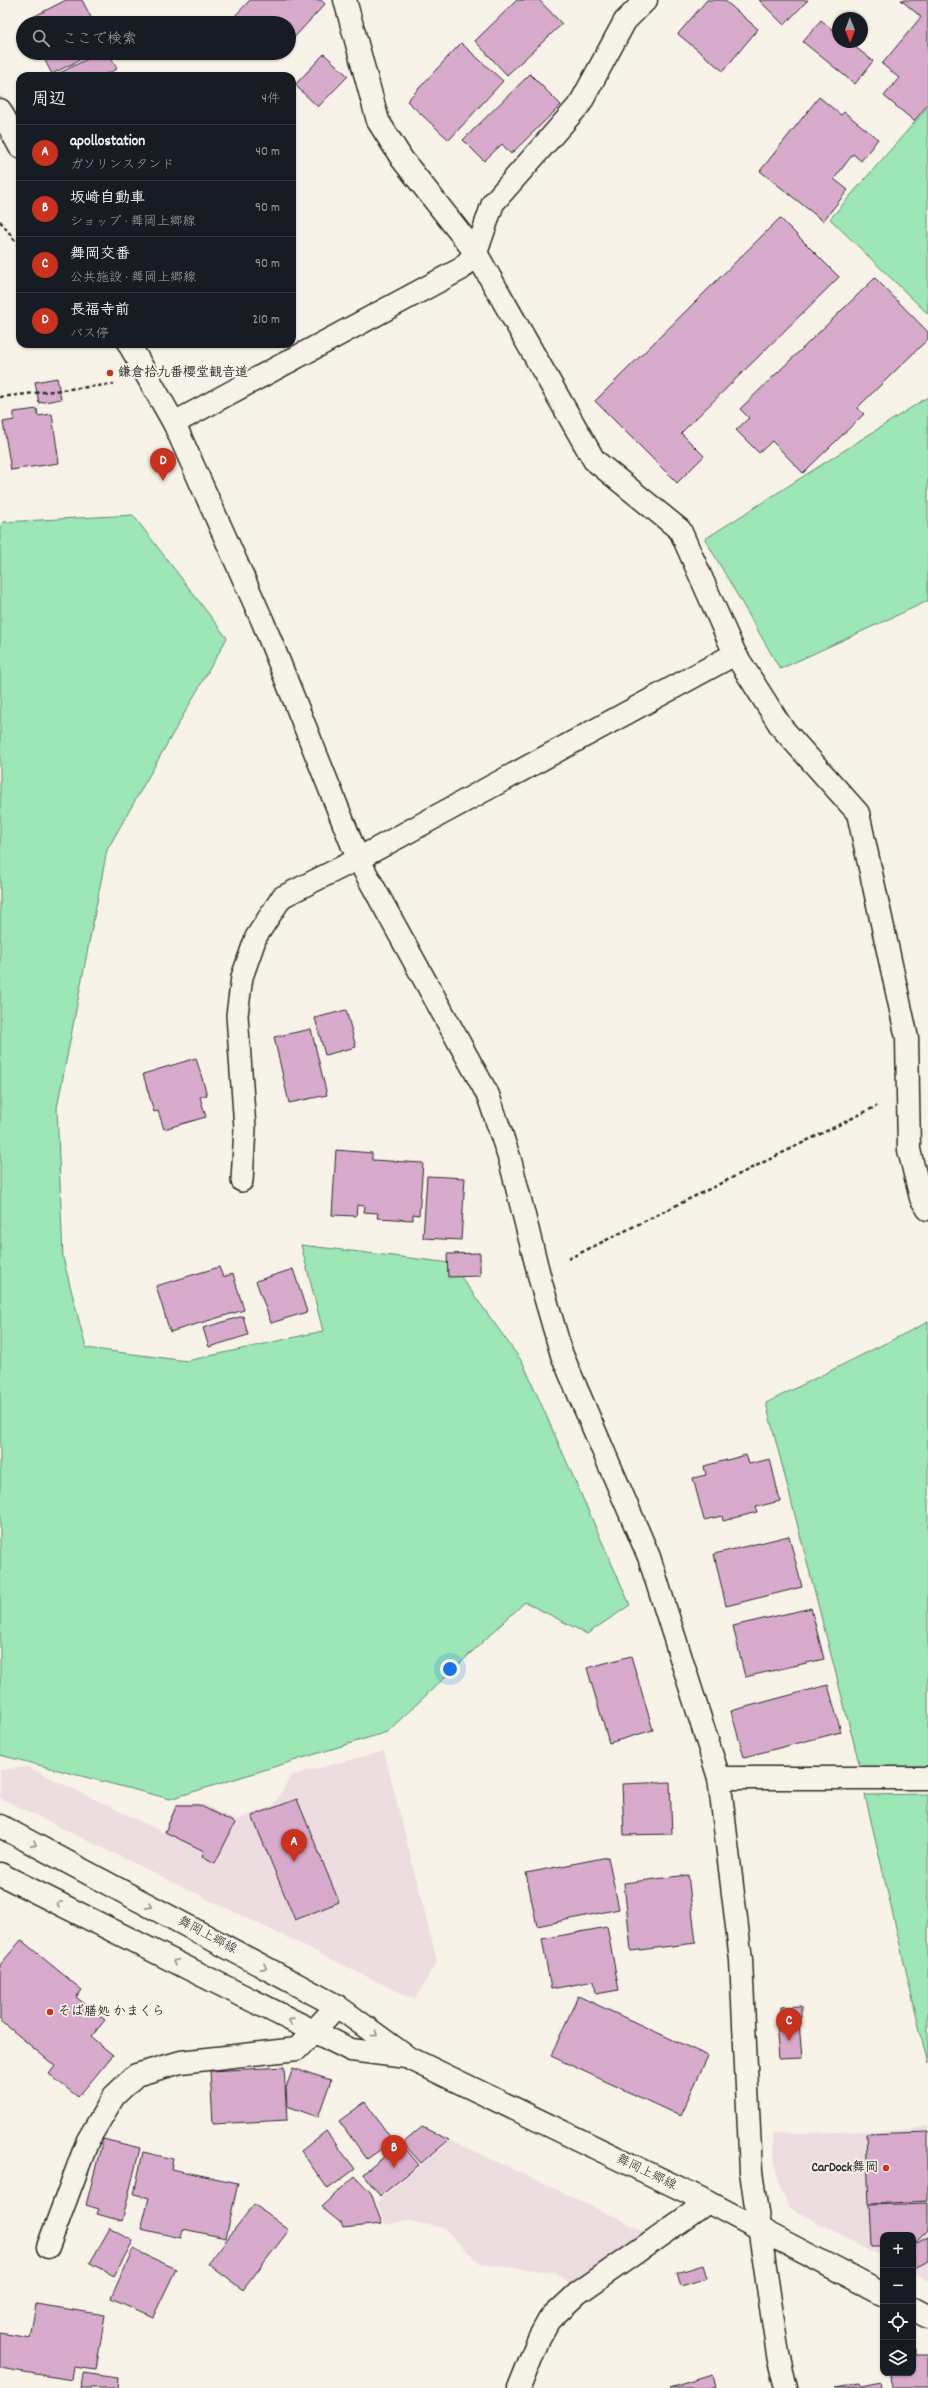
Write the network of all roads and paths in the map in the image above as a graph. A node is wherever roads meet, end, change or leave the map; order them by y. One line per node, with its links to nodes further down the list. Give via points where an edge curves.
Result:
1 (345, 0): 7 (street, via 378,121 402,159)
2 (646, 0): 7 (street, via 625,21 580,104 493,203)
3 (0, 110): 4 (street)
4 (16, 140)
5 (0, 221): 6 (path)
6 (16, 243)
7 (476, 253): 11 (street, via 461,269); 12 (street, via 594,460 680,530)
8 (131, 348): 11 (street)
9 (114, 384): 10 (path)
10 (0, 397)
11 (174, 423): 13 (street, via 263,622)
12 (736, 654): 13 (street); 14 (street, via 782,728 858,813 907,1038)
13 (358, 859): 15 (lane, via 282,897 256,937 242,977 237,1015 245,1128); 17 (street, via 488,1095 510,1160)
14 (908, 1091): 16 (street, via 909,1150 921,1198); 17 (path)
15 (242, 1181)
16 (928, 1209)
17 (539, 1274): 18 (street, via 562,1355 649,1557)
18 (719, 1778): 19 (street); 26 (street, via 741,1960 751,2172)
19 (928, 1778)
20 (0, 1826): 22 (street, 舞岡上郷線, one-way to 22)
21 (0, 1874): 23 (street, 舞岡上郷線, one-way to 21)
22 (337, 2006): 23 (street); 24 (street, 舞岡上郷線, one-way to 24)
23 (313, 2032): 24 (street, 舞岡上郷線, via 351,2050); 27 (street, via 297,2049 181,2062 136,2075 114,2096 88,2140)
24 (407, 2057): 25 (street, 舞岡上郷線)
25 (708, 2202): 26 (street, 舞岡上郷線); 31 (street, via 578,2294 549,2320)
26 (760, 2230): 28 (street, 舞岡上郷線); 32 (street, via 778,2355)
27 (48, 2247)
28 (880, 2292)
29 (916, 2311): 30 (street)
30 (928, 2317)
31 (519, 2388)
32 (786, 2388)

